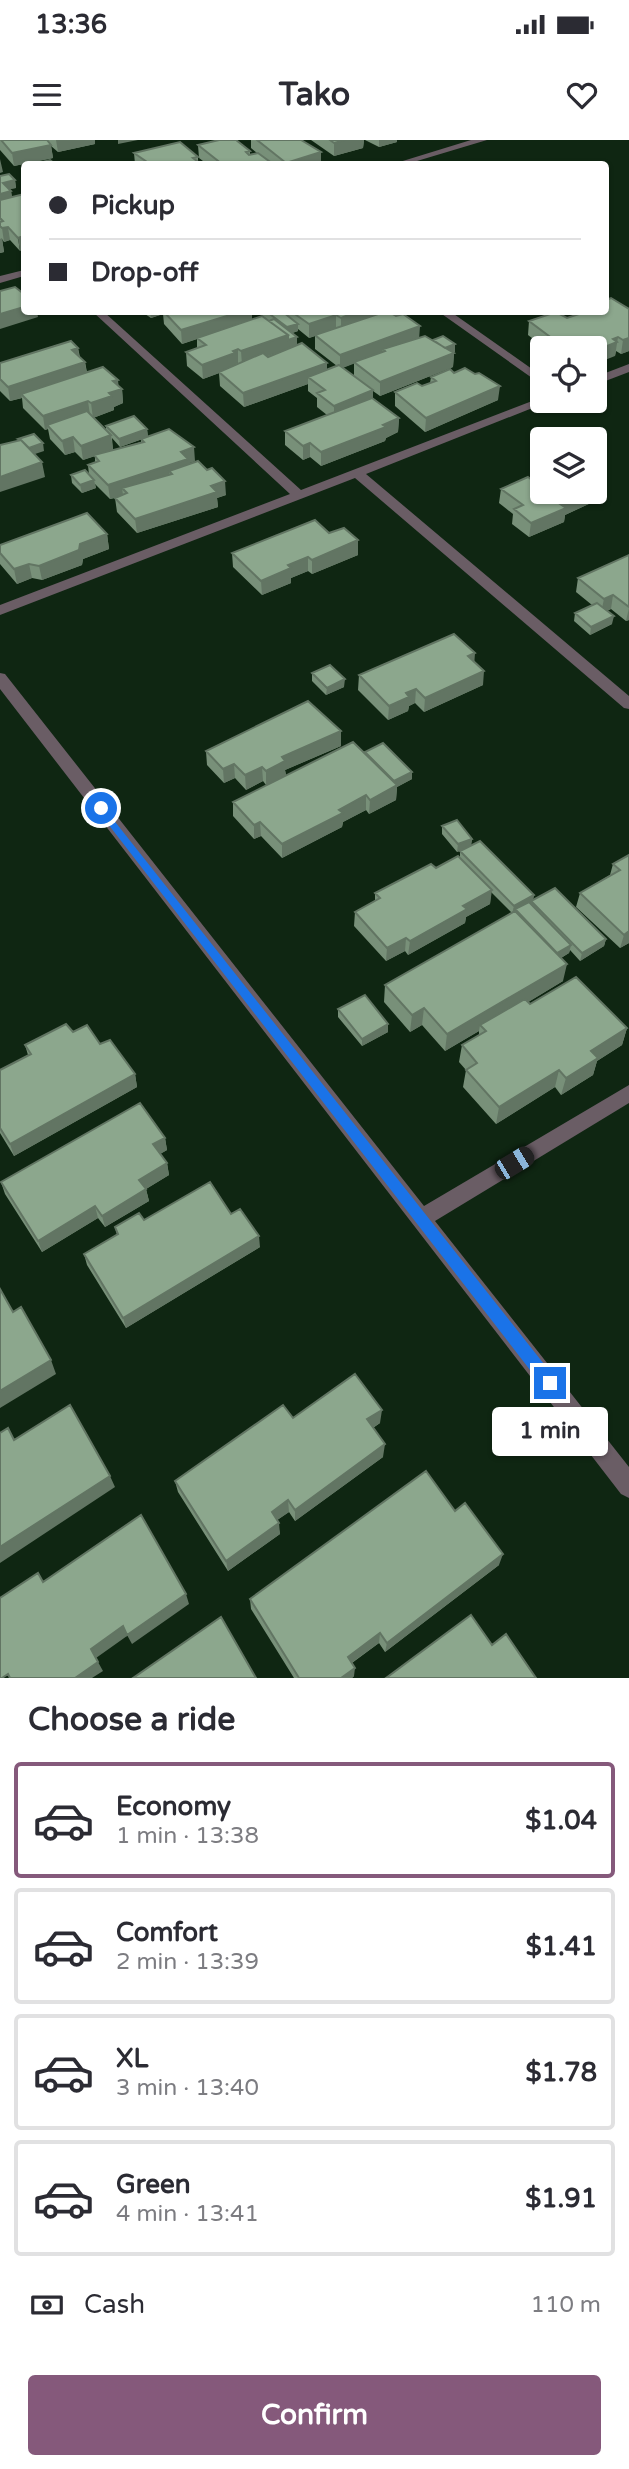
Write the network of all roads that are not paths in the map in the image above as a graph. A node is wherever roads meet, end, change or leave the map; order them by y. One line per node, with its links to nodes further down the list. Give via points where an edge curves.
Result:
1 (482, 140): 2 (street)
2 (408, 161)
3 (21, 273): 4 (street)
4 (0, 280)
5 (101, 315): 12 (street)
6 (448, 315): 8 (street)
7 (629, 368): 9 (street)
8 (530, 373)
9 (607, 376)
10 (530, 406): 11 (street)
11 (358, 474): 12 (street); 15 (street)
12 (300, 496): 13 (street)
13 (0, 610)
14 (0, 678): 17 (street)
15 (629, 704)
16 (629, 1094): 17 (street)
17 (422, 1218): 18 (street)
18 (629, 1486)

